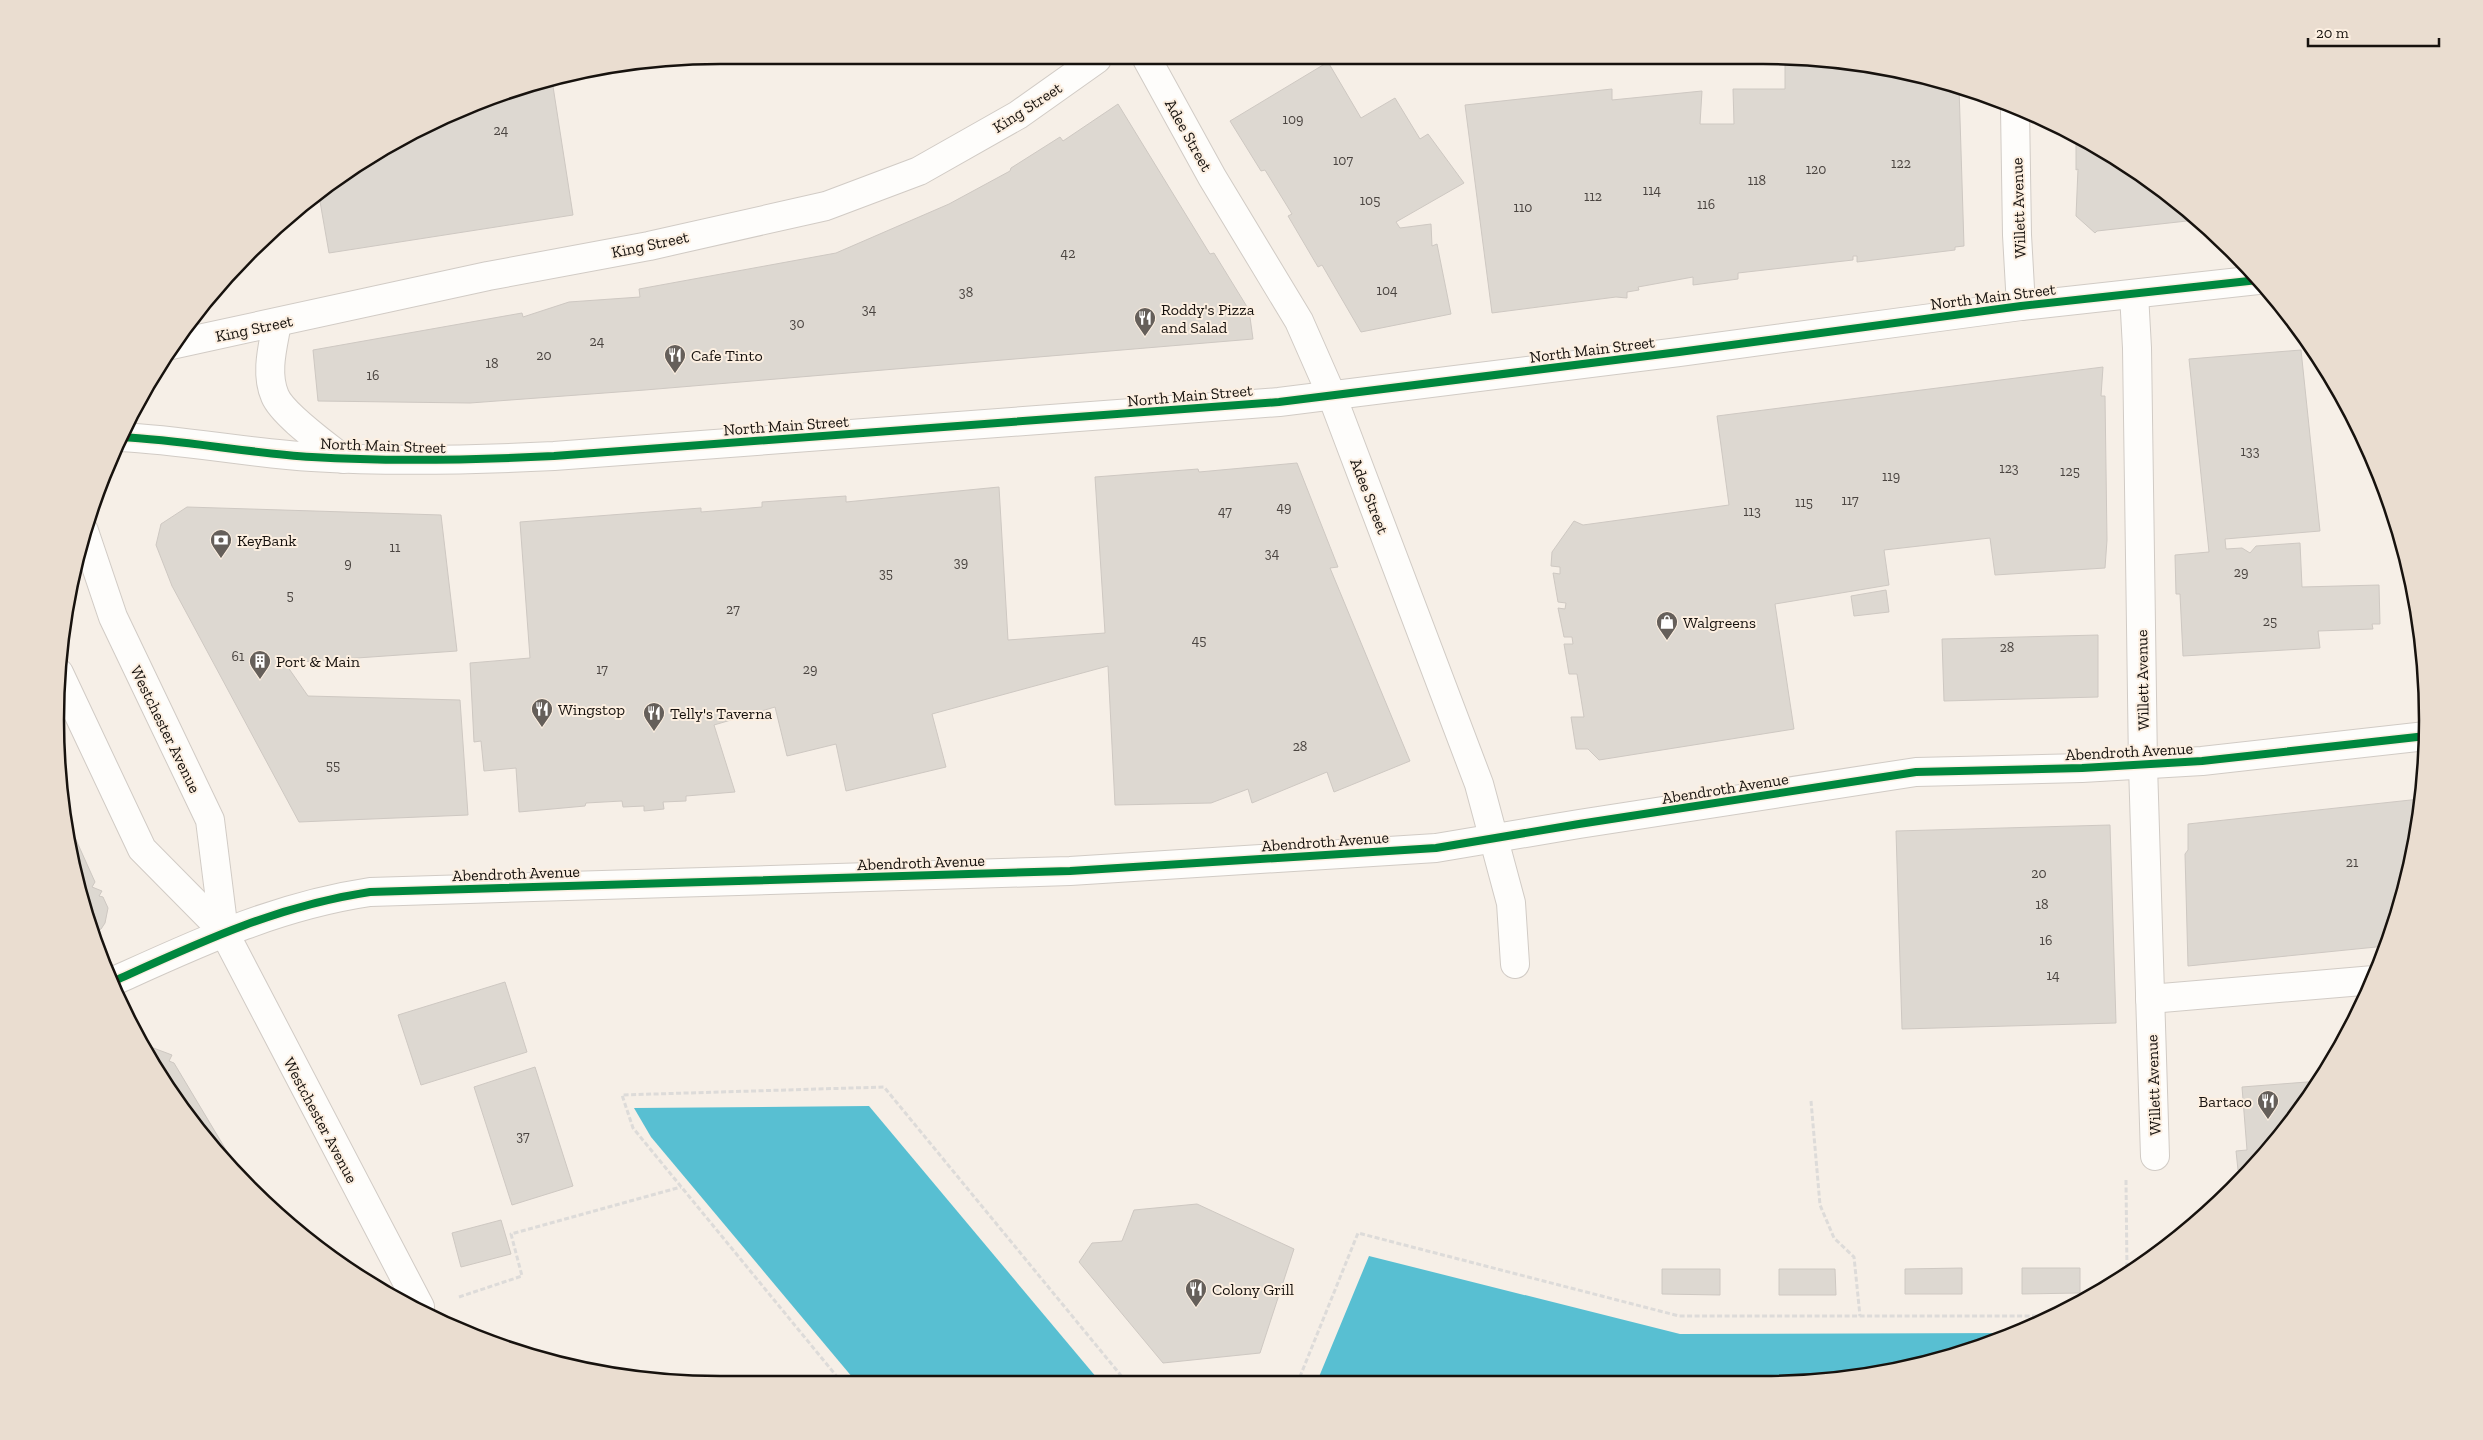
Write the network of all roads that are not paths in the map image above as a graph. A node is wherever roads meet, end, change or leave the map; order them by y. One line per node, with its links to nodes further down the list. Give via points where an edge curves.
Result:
1 (1090, 64): 7 (street, King Street, via 1018,115 918,171 826,206)
2 (1150, 64): 9 (street, Adee Street, via 1212,177 1299,320)
3 (2015, 114): 6 (street, Willett Avenue)
4 (2250, 281): 5 (street, North Main Street)
5 (2134, 294): 6 (street, North Main Street); 15 (street, Willett Avenue)
6 (2021, 306): 9 (street, North Main Street)
7 (277, 323): 8 (street, King Street); 11 (street, via 271,357 275,396 283,408)
8 (182, 344)
9 (1332, 396): 11 (street, North Main Street, via 1123,415 564,456 444,462); 16 (street, Adee Street, via 1479,784)
10 (128, 438): 11 (street, North Main Street)
11 (344, 459)
12 (88, 543): 17 (street, Westchester Avenue, via 113,616 210,820)
13 (65, 685): 17 (street, Westchester Avenue, via 142,849)
14 (2419, 737): 15 (street, Abendroth Avenue, via 2202,761)
15 (2143, 764): 16 (street, Abendroth Avenue, via 1916,772 1579,824); 21 (street, Willett Avenue)
16 (1496, 840): 17 (street, Abendroth Avenue, via 1436,848 1070,871 370,892 300,906); 18 (street, Adee Street, via 1511,903)
17 (224, 932): 19 (street, Abendroth Avenue); 23 (street, Westchester Avenue)
18 (1515, 964)
19 (118, 979)
20 (2365, 981): 21 (street)
21 (2150, 1000): 22 (street, Willett Avenue)
22 (2156, 1156)
23 (417, 1302)

